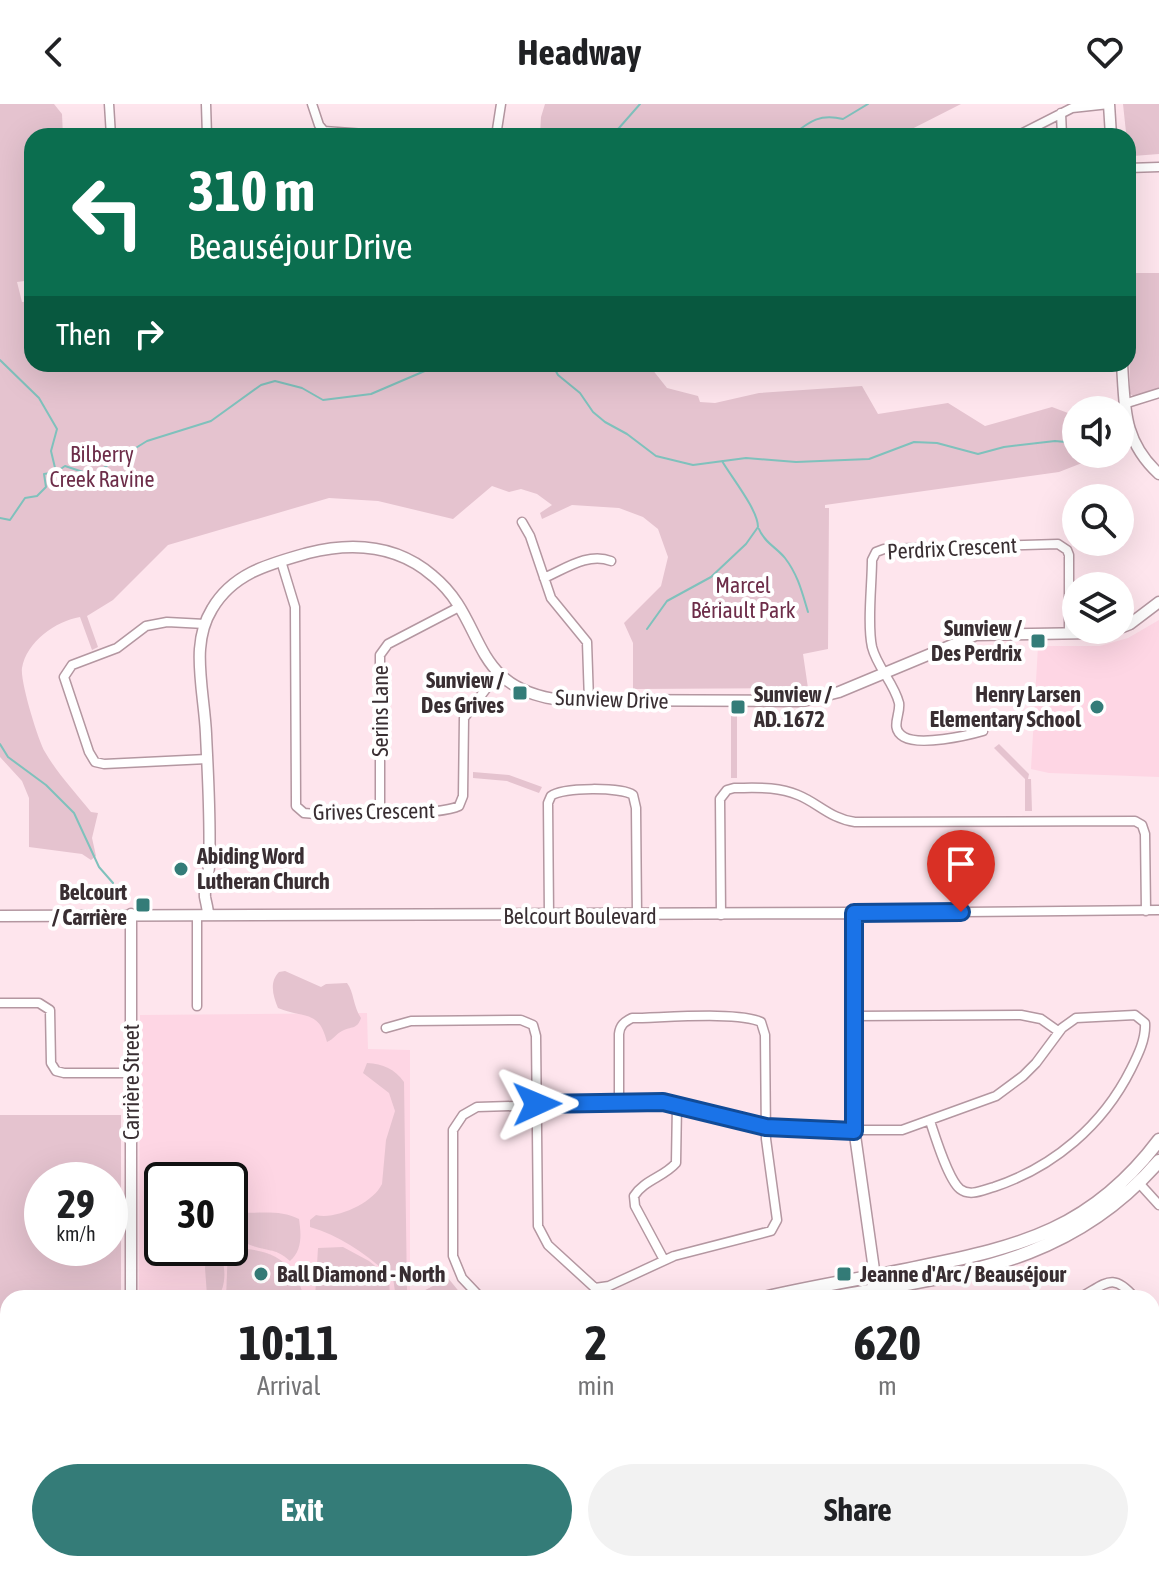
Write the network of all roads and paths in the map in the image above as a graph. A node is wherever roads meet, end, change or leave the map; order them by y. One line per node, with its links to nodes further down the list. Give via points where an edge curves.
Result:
1 (109, 104): 8 (street)
2 (206, 104): 9 (street)
3 (312, 104): 10 (street)
4 (501, 104): 11 (street)
5 (1109, 104): 6 (street); 15 (street)
6 (1061, 113): 7 (street); 14 (street)
7 (1044, 123): 12 (street); 13 (street)
8 (110, 128)
9 (207, 128)
10 (322, 128)
11 (497, 128)
12 (1034, 128)
13 (1050, 128)
14 (1060, 128)
15 (1110, 128)
16 (1159, 167): 17 (street)
17 (1136, 168)
18 (1122, 372): 20 (street)
19 (1159, 393): 21 (street)
20 (1124, 396)
21 (1134, 401)
22 (1134, 440): 23 (street)
23 (1159, 474)
24 (522, 522): 28 (street)
25 (281, 561): 30 (street, Sunview Drive, via 333,547 377,549 430,573); 32 (street, Sunview Drive, via 233,583); 39 (street, Grives Crescent, via 295,607 296,806 309,814)
26 (611, 561): 28 (street, via 590,558)
27 (1069, 572): 35 (street, Perdrix Crescent, via 1069,555 1058,544 880,550 872,560 872,643)
28 (544, 578): 36 (street, via 551,598 587,642)
29 (1159, 602): 31 (street)
30 (459, 607): 34 (street, Sunview Drive); 39 (street, Serins Lane, via 381,651)
31 (1134, 621)
32 (205, 624): 38 (street, Sunview Drive, via 200,657); 38 (street, via 146,626 117,648 72,665 64,677 95,762)
33 (1062, 633): 35 (street, Sunview Drive, via 976,635)
34 (498, 673): 36 (street, Sunview Drive, via 536,695); 39 (street, Grives Crescent, via 464,718 459,806)
35 (884, 673): 36 (street, Sunview Drive, via 803,701); 37 (street, via 899,703 896,724 905,737 959,738)
36 (589, 701)
37 (983, 731)
38 (207, 759): 42 (street, Sunview Drive, via 209,871)
39 (380, 813)
40 (1159, 910): 41 (street, Belcourt Boulevard)
41 (1146, 911): 43 (street, Belcourt Boulevard); 46 (street, via 1145,834 1135,821 855,822 836,818 791,792 744,788 727,790 720,799)
42 (204, 912): 44 (street, Belcourt Boulevard); 48 (street, Belcourt Boulevard); 50 (street)
43 (854, 913): 46 (street, Belcourt Boulevard); 51 (street)
44 (131, 914): 47 (street, Belcourt Boulevard); 54 (street, Carrière Street)
45 (637, 915): 46 (street, Belcourt Boulevard); 48 (street, Belcourt Boulevard); 48 (street, via 635,799 625,790 576,790 555,792 548,803)
46 (721, 915)
47 (0, 916)
48 (549, 916)
49 (0, 1003): 54 (street, via 39,1003 50,1010 51,1063 56,1071)
50 (197, 1006)
51 (854, 1016): 53 (street, via 1021,1015 1041,1019); 60 (street)
52 (386, 1028): 56 (street, via 411,1021 529,1022 536,1036)
53 (1058, 1031): 58 (street, via 1036,1063 1009,1088); 58 (street, via 1083,1016 1135,1015 1145,1023 1135,1062 1111,1104 1071,1145 1028,1173 973,1193 963,1191 953,1179)
54 (131, 1073): 67 (street, Carrière Street)
55 (619, 1102): 56 (street); 57 (street); 59 (street, via 619,1034 626,1021 751,1018 761,1022 765,1035)
56 (537, 1104): 65 (street, via 537,1220 543,1239 595,1288); 68 (street, via 477,1107 453,1130 453,1256)
57 (677, 1104): 59 (street); 65 (street, via 676,1163 634,1196)
58 (930, 1121): 60 (street, via 902,1130)
59 (766, 1127): 60 (street); 65 (street, via 777,1220 771,1231)
60 (854, 1131): 66 (street)
61 (1159, 1140): 66 (main road, via 1107,1195 1039,1236)
62 (1159, 1161): 63 (main road)
63 (1139, 1183): 64 (street); 66 (main road, via 1088,1224 1038,1251)
64 (1159, 1205)
65 (664, 1260)
66 (876, 1288): 69 (main road)
67 (131, 1290)
68 (473, 1290)
69 (854, 1290)
70 (1094, 1290): 71 (street, via 1116,1281)
71 (1128, 1290)

